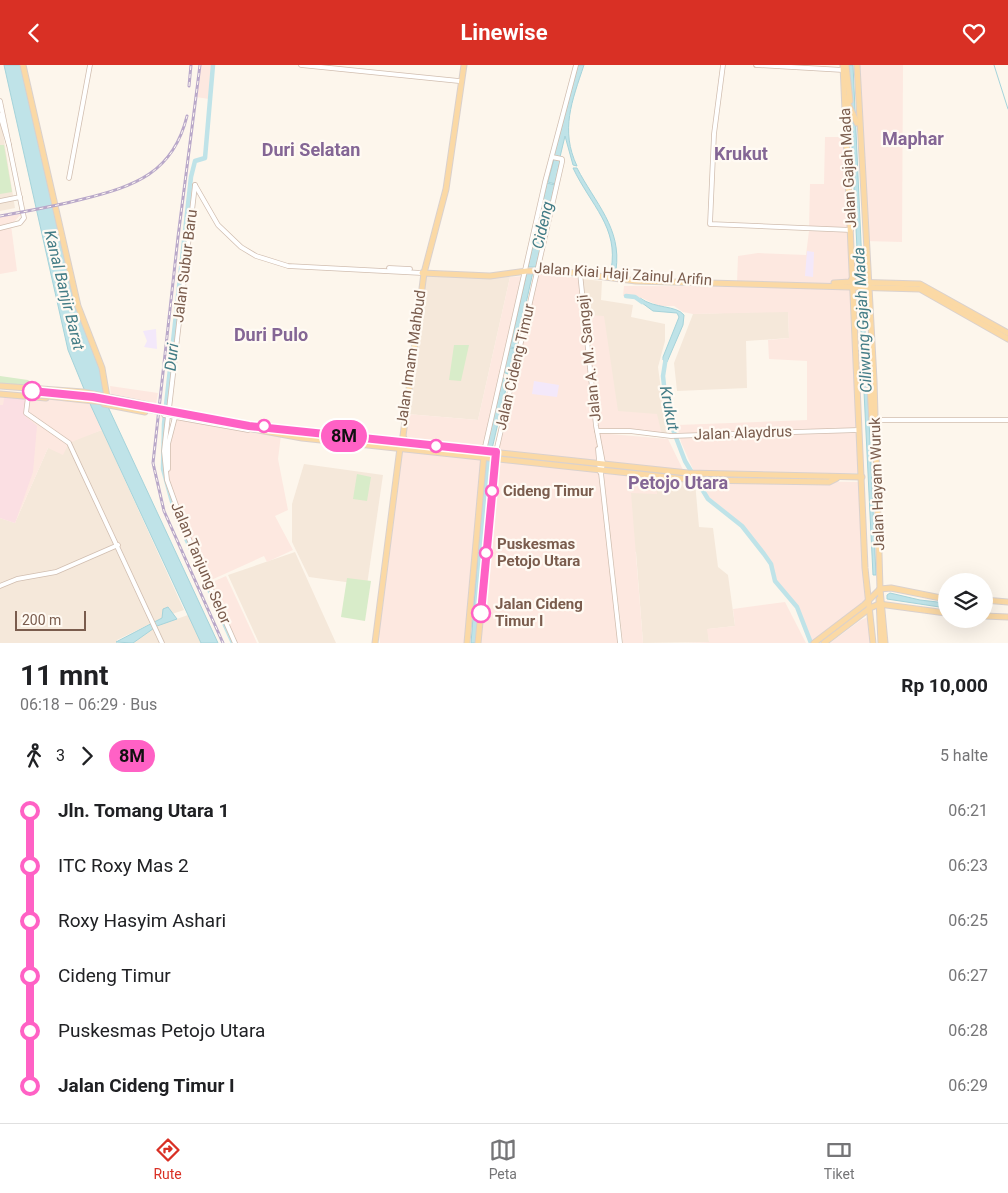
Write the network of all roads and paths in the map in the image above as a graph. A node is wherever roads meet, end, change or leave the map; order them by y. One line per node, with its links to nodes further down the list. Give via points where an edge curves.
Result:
1 (23, 65): 37 (main road, via 78,306 102,368)
2 (90, 65): 18 (street)
3 (302, 65): 9 (street)
4 (463, 65): 9 (main road)
5 (576, 65): 17 (street)
6 (723, 65): 22 (street, via 714,134 710,224)
7 (756, 65): 8 (street)
8 (849, 68): 10 (main road, Jalan Gajah Mada); 14 (main road, Jalan Hayam Wuruk); 16 (main road, via 842,95)
9 (460, 79): 25 (main road, via 448,170)
10 (848, 99): 13 (main road); 16 (main road, Jalan Gajah Mada)
11 (0, 101): 15 (street)
12 (0, 115): 15 (street)
13 (857, 118): 14 (main road); 27 (main road, Jalan Hayam Wuruk)
14 (860, 143): 27 (main road, Jalan Hayam Wuruk)
15 (9, 145): 19 (street)
16 (846, 146): 22 (main road, Jalan Gajah Mada)
17 (552, 157): 23 (street); 24 (street, Jalan Cideng Timur, via 561,159)
18 (69, 178)
19 (20, 197): 20 (street); 21 (street, via 24,218 20,223)
20 (0, 201)
21 (0, 228)
22 (850, 230): 27 (main road, Jalan Gajah Mada)
23 (526, 269): 24 (main road, Jalan Kiai Haji Zainul Arifin); 25 (main road, Jalan Kiai Haji Zainul Arifin, via 490,276); 31 (street)
24 (536, 269): 26 (main road, Jalan Kiai Haji Zainul Arifin); 32 (street, Jalan Cideng Timur)
25 (423, 272): 39 (street, Jalan Subur Baru, via 288,266 256,256 241,247 216,223 195,184); 51 (main road, Jalan Imam Mahbud, via 400,436); 52 (main road, Jalan Imam Mahbud, via 403,436)
26 (580, 273): 27 (main road, Jalan Kiai Haji Zainul Arifin, via 618,278 719,282); 50 (street, Jalan A. M. Sangaji)
27 (859, 283): 28 (main road, Jalan Kiai Haji Zainul Arifin, via 924,285); 45 (main road, Jalan Hayam Wuruk); 49 (main road, Jalan Gajah Mada)
28 (955, 305): 29 (main road); 30 (main road)
29 (1008, 333)
30 (1008, 339)
31 (502, 375): 32 (street); 55 (street)
32 (510, 377): 56 (street, Jalan Cideng Timur)
33 (0, 386): 34 (main road)
34 (17, 388): 36 (main road); 37 (main road, via 83,392)
35 (0, 394): 36 (main road)
36 (29, 394): 40 (main road, bridge); 48 (main road, bridge, via 93,397); 67 (street, via 26,413 69,443)
37 (106, 397): 38 (main road)
38 (136, 402): 40 (main road); 40 (main road, via 148,405 148,409 145,412)
39 (167, 408): 41 (street); 43 (street, Jalan Subur Baru, via 162,411)
40 (135, 410)
41 (178, 410): 42 (street); 44 (street, Jalan Tanjung Selor, via 180,415)
42 (191, 413): 47 (street, via 186,417); 48 (street)
43 (166, 416): 44 (street); 63 (street, Jalan Tanjung Selor, via 164,451)
44 (176, 417): 47 (street); 63 (street, Jalan Tanjung Selor, via 168,445)
45 (870, 419): 46 (street); 49 (main road); 68 (main road, Jalan Hayam Wuruk); 71 (main road, Jalan Hayam Wuruk)
46 (1008, 419)
47 (191, 420): 48 (street)
48 (257, 428): 51 (main road); 53 (main road)
49 (859, 428): 50 (street, Jalan Alaydrus, via 677,436); 62 (main road, Jalan Gajah Mada)
50 (597, 431): 58 (street, Jalan A. M. Sangaji)
51 (396, 441): 52 (main road)
52 (406, 443): 55 (main road)
53 (377, 446): 54 (main road); 57 (main road, via 395,451)
54 (399, 448): 55 (main road); 57 (main road); 64 (main road)
55 (484, 454): 56 (main road); 65 (main road)
56 (495, 455): 58 (main road); 59 (main road); 66 (main road, Jalan Cideng Timur)
57 (397, 457): 64 (main road)
58 (601, 462): 59 (street, Jalan A. M. Sangaji); 61 (main road)
59 (601, 470): 61 (main road); 88 (street, Jalan A. M. Sangaji)
60 (840, 476): 61 (main road); 61 (main road, via 829,482); 62 (main road)
61 (694, 477)
62 (862, 477): 73 (main road, Jalan Gajah Mada)
63 (168, 481): 85 (street, Jalan Tanjung Selor, via 179,514)
64 (394, 493): 83 (main road)
65 (478, 533): 66 (main road); 86 (main road)
66 (487, 535): 87 (main road, Jalan Cideng Timur)
67 (118, 545): 69 (street, via 56,573 17,579); 84 (street)
68 (880, 576): 70 (main road); 71 (main road, Jalan Hayam Wuruk)
69 (0, 586)
70 (891, 588): 71 (main road); 72 (main road)
71 (879, 590): 73 (main road); 76 (main road, Jalan Hayam Wuruk)
72 (938, 597)
73 (869, 601): 78 (main road, Jalan Gajah Mada); 89 (main road)
74 (993, 601): 75 (main road)
75 (1008, 602)
76 (881, 604): 77 (main road); 78 (main road); 81 (main road); 92 (main road)
77 (896, 605): 79 (main road); 81 (main road)
78 (869, 611): 90 (main road); 91 (main road, Jalan Gajah Mada)
79 (938, 612)
80 (993, 616): 82 (main road)
81 (884, 617): 93 (main road)
82 (1008, 617)
83 (375, 641)
84 (162, 643)
85 (236, 643)
86 (467, 643)
87 (478, 643)
88 (620, 643)
89 (815, 643)
90 (824, 643)
91 (873, 643)
92 (881, 643)
93 (885, 643)

